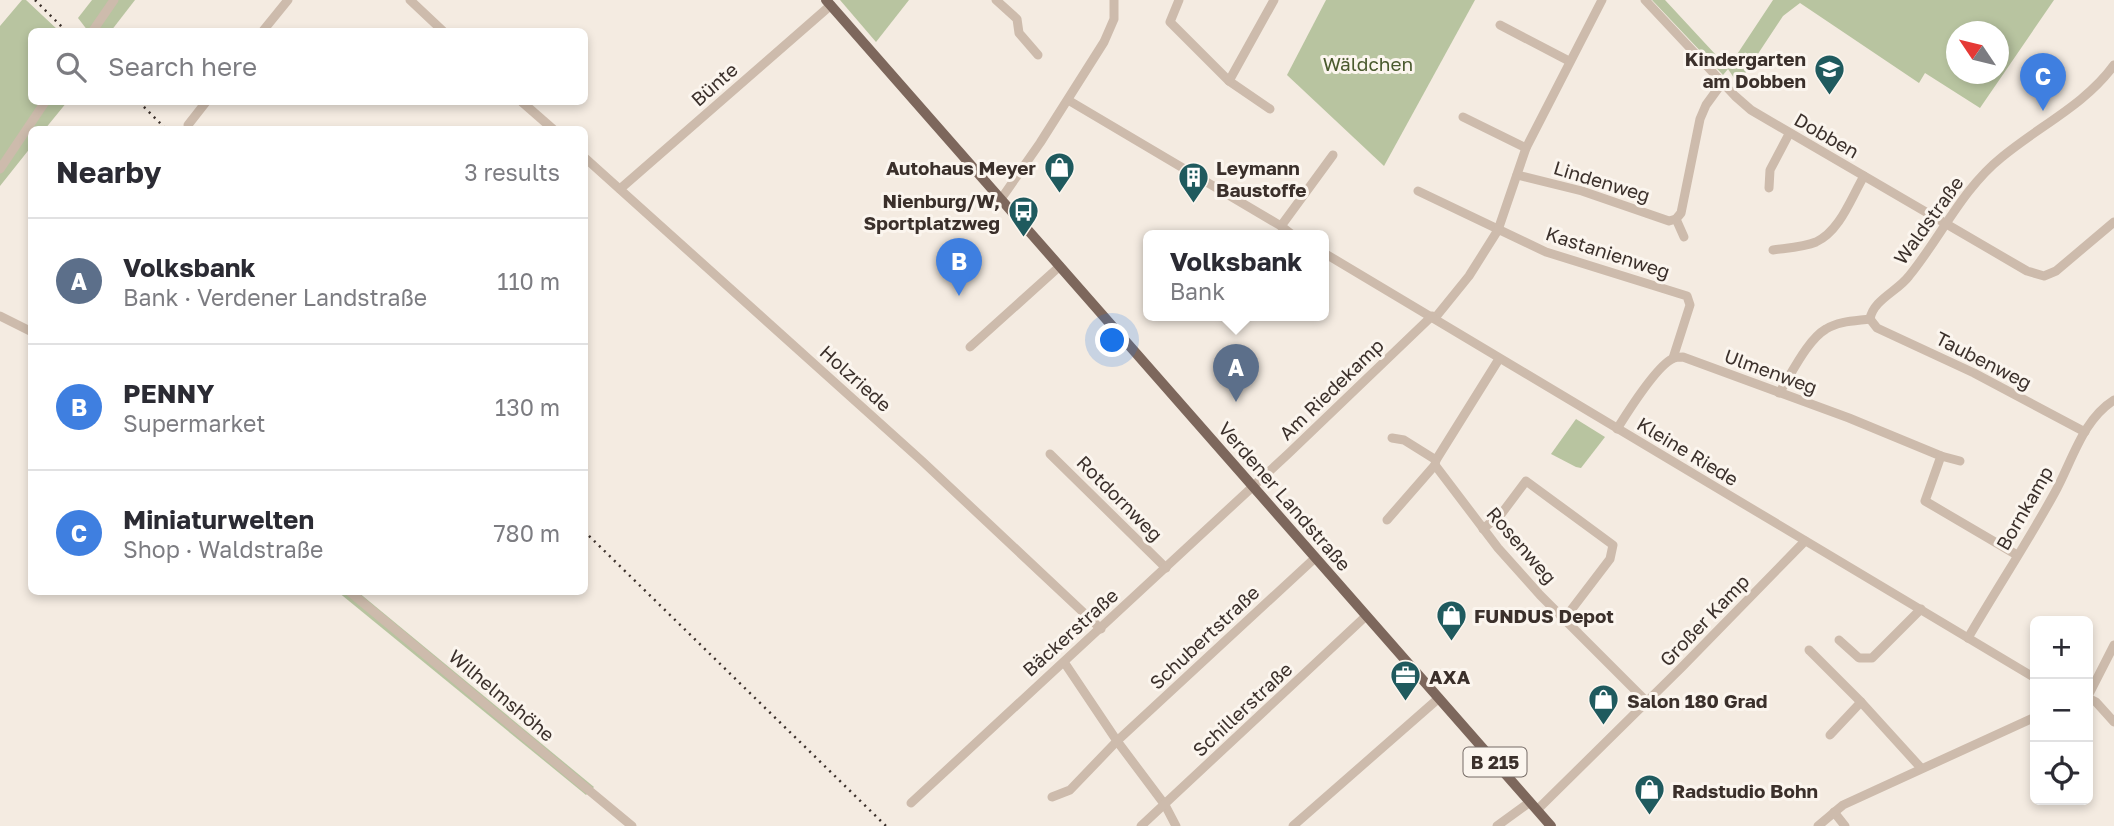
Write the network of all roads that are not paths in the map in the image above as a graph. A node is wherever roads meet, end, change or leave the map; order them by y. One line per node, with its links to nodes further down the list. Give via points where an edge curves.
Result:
1 (114, 0): 12 (street)
2 (288, 0): 13 (street)
3 (410, 0): 14 (street)
4 (996, 0): 15 (street, via 1017,19 1018,33)
5 (1114, 0): 20 (street, via 1114,19 1104,42)
6 (1179, 0): 18 (street, via 1170,22)
7 (1274, 0): 18 (street)
8 (1602, 0): 16 (street, Am Riedekamp)
9 (1645, 0): 19 (street, Dobben)
10 (828, 2): 38 (street, Bünte); 40 (main road, Verdener Landstraße / B 215)
11 (1500, 25): 16 (street)
12 (94, 28)
13 (265, 28)
14 (440, 28)
15 (1038, 55)
16 (1569, 61): 31 (street, Am Riedekamp)
17 (2114, 65): 43 (street, Waldstraße, via 2060,117 2002,157)
18 (1229, 81): 24 (street)
19 (1722, 83): 30 (street, Dobben, via 1751,110); 41 (street, via 1700,119)
20 (1068, 100): 40 (street); 44 (street)
21 (43, 105): 27 (street)
22 (204, 105): 26 (street)
23 (525, 105): 28 (street)
24 (1270, 109)
25 (1463, 117): 31 (street)
26 (187, 125)
27 (29, 126)
28 (549, 126)
29 (28, 127): 34 (street)
30 (1789, 134): 36 (street, Dobben); 37 (street, via 1770,170)
31 (1526, 148): 35 (street, Am Riedekamp)
32 (1333, 155): 44 (street)
33 (588, 161): 38 (street, Holzriede)
34 (0, 169)
35 (1517, 174): 41 (street, Lindenweg, via 1669,222); 46 (street, Am Riedekamp)
36 (1864, 176): 43 (street, Dobben); 48 (street, via 1826,237)
37 (1769, 188)
38 (620, 189): 78 (street, Holzriede)
39 (1418, 191): 46 (street)
40 (1001, 199): 50 (main road, Verdener Landstraße / B 215)
41 (1676, 219): 47 (street)
42 (2114, 222): 43 (street, Dobben, via 2044,276 2027,271)
43 (1946, 223): 53 (street, Waldstraße, via 1909,276 1875,306)
44 (1281, 226): 45 (street)
45 (1286, 230)
46 (1498, 230): 52 (street, Am Riedekamp, via 1469,276); 56 (street, Kastanienweg, via 1546,252 1687,296 1690,305)
47 (1684, 237)
48 (1773, 250)
49 (1329, 256): 52 (street, Kleine Riede)
50 (1060, 266): 55 (street); 67 (main road, Verdener Landstraße / B 215)
51 (0, 316): 54 (street)
52 (1433, 317): 57 (street, Kleine Riede); 67 (street, Am Riedekamp)
53 (1870, 319): 58 (street, via 1840,323 1815,337); 61 (street, Taubenweg, via 1877,328)
54 (28, 330)
55 (970, 346)
56 (1674, 358): 58 (street, Ulmenweg, via 1683,357); 60 (street, via 1641,393)
57 (1499, 359): 60 (street, Kleine Riede); 66 (street)
58 (1779, 393): 64 (street, Ulmenweg)
59 (2114, 400): 61 (street, Bornkamp, via 2102,407)
60 (1617, 429): 70 (street, Kleine Riede)
61 (2085, 432): 71 (street, Bornkamp)
62 (1392, 438): 66 (street, Rosenweg, via 1404,440)
63 (1050, 454): 73 (street, Rotdornweg)
64 (1941, 456): 65 (street, Ulmenweg); 71 (street, via 1926,501)
65 (1959, 461)
66 (1436, 463): 68 (street); 69 (street, Rosenweg)
67 (1253, 486): 72 (main road, Verdener Landstraße / B 215); 73 (street, Bäckerstraße)
68 (1387, 520)
69 (1483, 528): 77 (street, Rosenweg, via 1540,596); 77 (street, via 1502,513 1526,481 1613,545 1610,559)
70 (1805, 541): 75 (street, Kleine Riede); 88 (street, Großer Kamp)
71 (2017, 555): 79 (street, Bornkamp)
72 (1315, 558): 76 (main road, Verdener Landstraße / B 215); 93 (street, Schubertstraße)
73 (1166, 568): 78 (street, Bäckerstraße)
74 (354, 595): 100 (street, Wilhelmshöhe)
75 (1921, 609): 79 (street, Kleine Riede); 80 (street, via 1872,657 1859,658)
76 (1366, 616): 86 (main road, Verdener Landstraße / B 215); 97 (street, Schillerstraße)
77 (1565, 618): 88 (street, Rosenweg)
78 (1101, 629): 83 (street, Bäckerstraße)
79 (1968, 638): 84 (street, Kleine Riede)
80 (1839, 640)
81 (2114, 645): 85 (street)
82 (1809, 650): 89 (street)
83 (1064, 662): 93 (street); 96 (street, Bäckerstraße)
84 (2030, 675)
85 (2093, 687)
86 (1438, 698): 98 (main road, Verdener Landstraße / B 215); 103 (street)
87 (2093, 700): 91 (street)
88 (1647, 702): 98 (street, Großer Kamp)
89 (1861, 702): 92 (street); 94 (street)
90 (2030, 719): 94 (street)
91 (2114, 722)
92 (1830, 734)
93 (1117, 741): 95 (street, Schubertstraße, via 1070,790); 97 (street)
94 (1921, 768): 99 (street)
95 (1052, 797)
96 (911, 803)
97 (1166, 803): 101 (street, Schillerstraße); 102 (street)
98 (1533, 806): 104 (street, Großer Kamp); 105 (main road, Verdener Landstraße / B 215)
99 (1834, 812): 106 (street); 107 (street)
100 (632, 826)
101 (1141, 826)
102 (1177, 826)
103 (1293, 826)
104 (1497, 826)
105 (1551, 826)
106 (1818, 826)
107 (1844, 826)

